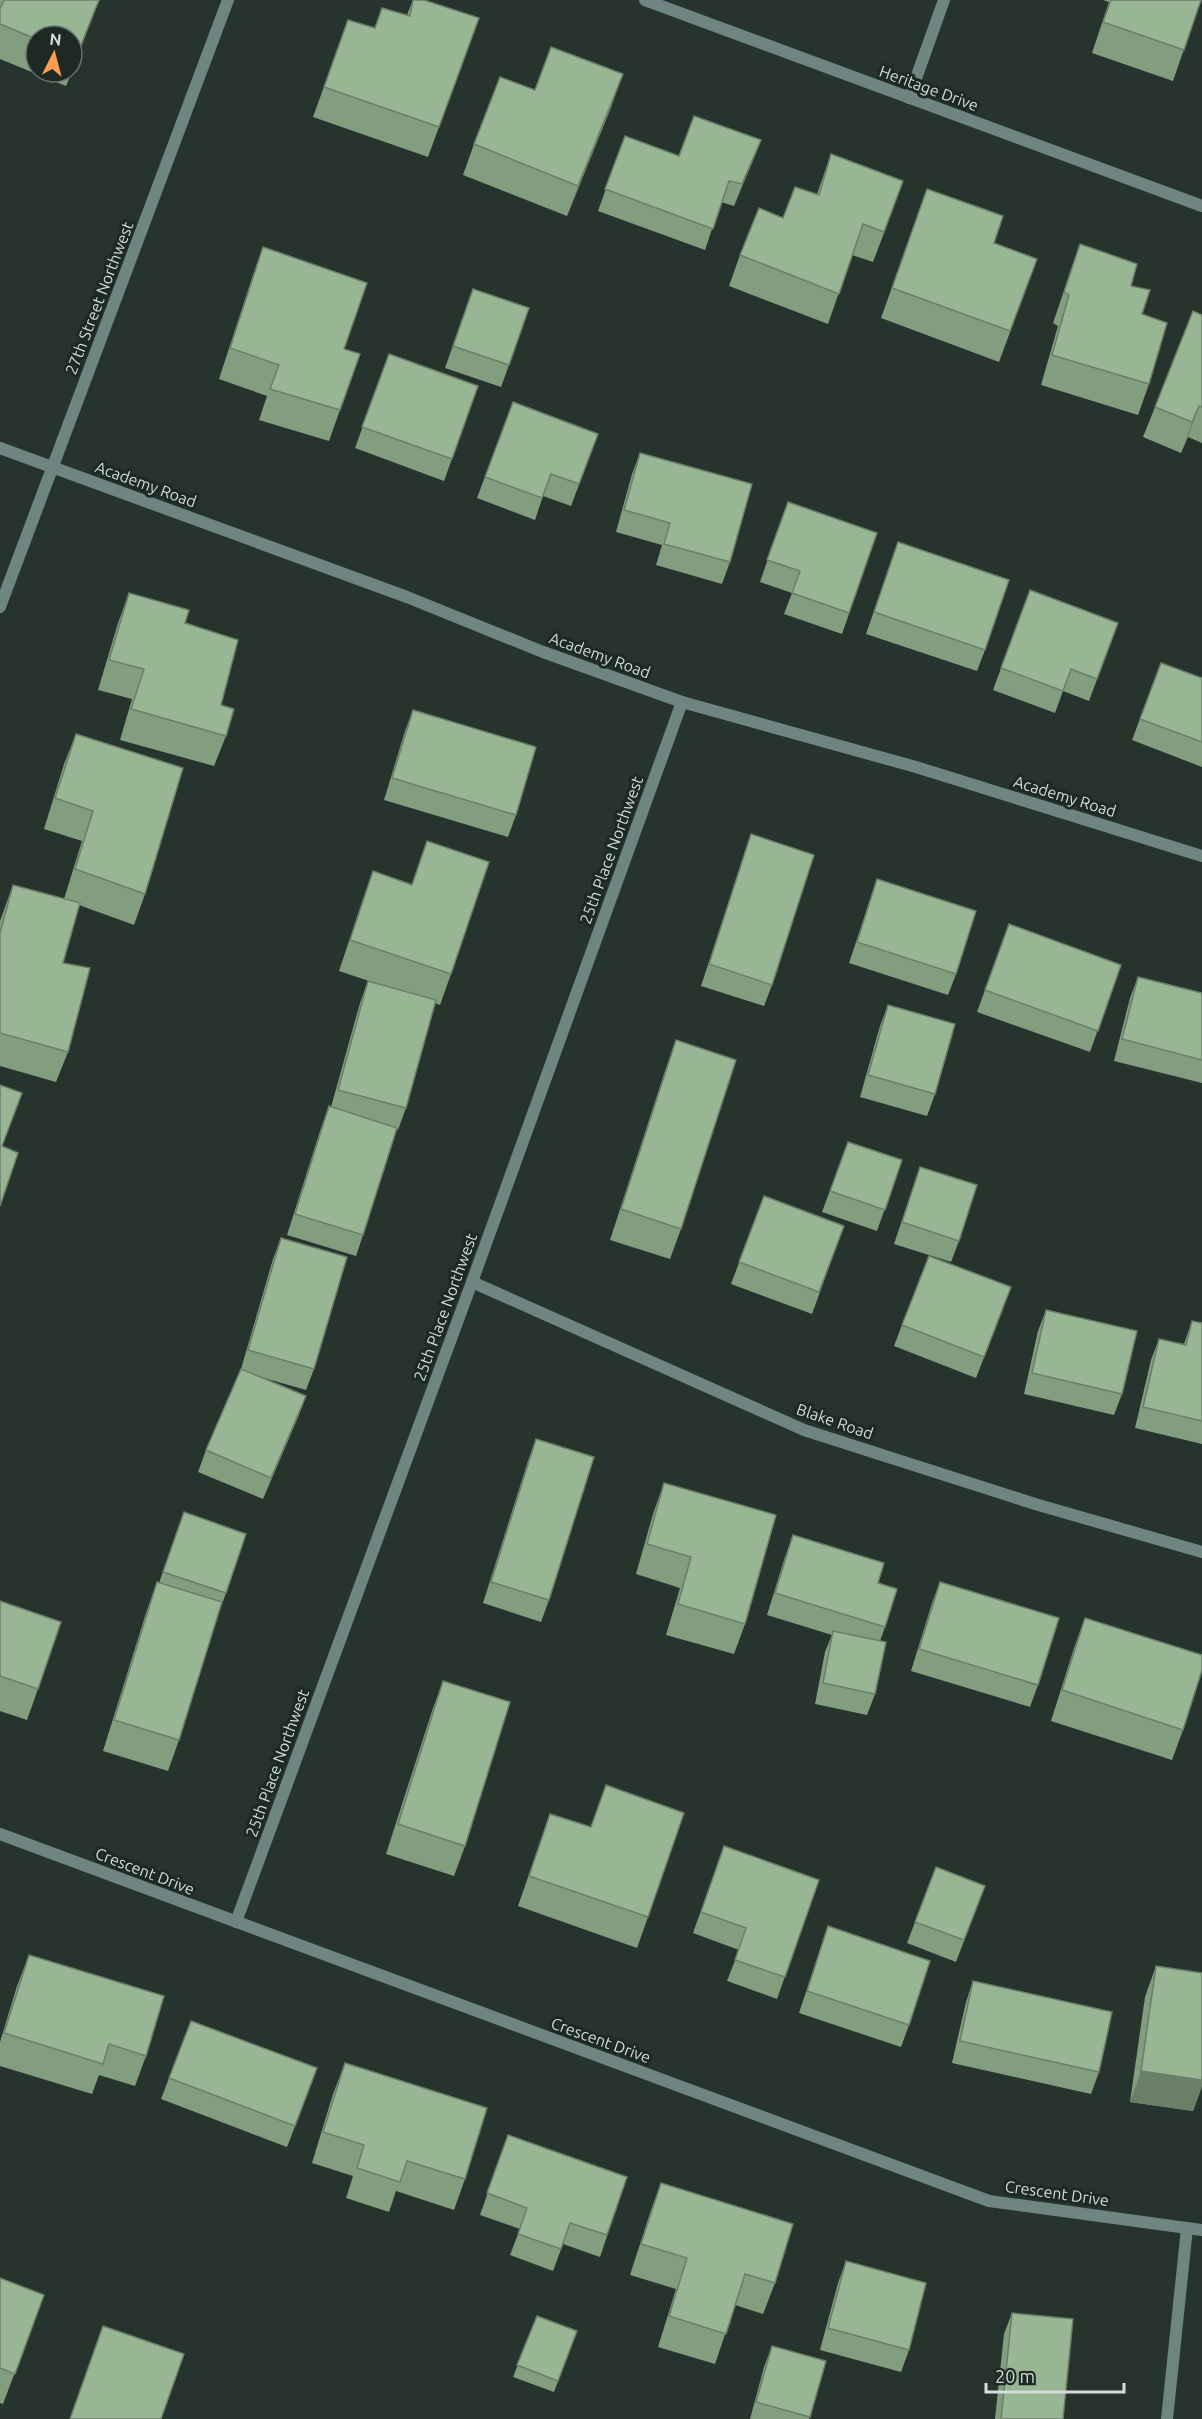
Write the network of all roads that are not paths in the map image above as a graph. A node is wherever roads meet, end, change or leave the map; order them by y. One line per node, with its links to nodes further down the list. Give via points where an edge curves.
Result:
1 (228, 0): 7 (street, 27th Street Northwest)
2 (645, 0): 4 (street, Heritage Drive)
3 (944, 0): 4 (street)
4 (909, 98): 5 (street, Heritage Drive)
5 (1202, 206)
6 (0, 448): 7 (street, Academy Road)
7 (53, 467): 8 (street, 27th Street Northwest); 9 (street, Academy Road)
8 (0, 607)
9 (682, 702): 10 (street, Academy Road, via 916,767); 11 (street, 25th Place Northwest)
10 (1202, 856)
11 (472, 1282): 12 (street, Blake Road, via 804,1430 1035,1504); 14 (street, 25th Place Northwest)
12 (1202, 1552)
13 (0, 1834): 14 (street, Crescent Drive)
14 (236, 1922): 15 (street, Crescent Drive, via 989,2201)
15 (1187, 2228): 16 (street, Crescent Drive); 17 (street)
16 (1202, 2230)
17 (1167, 2419)

